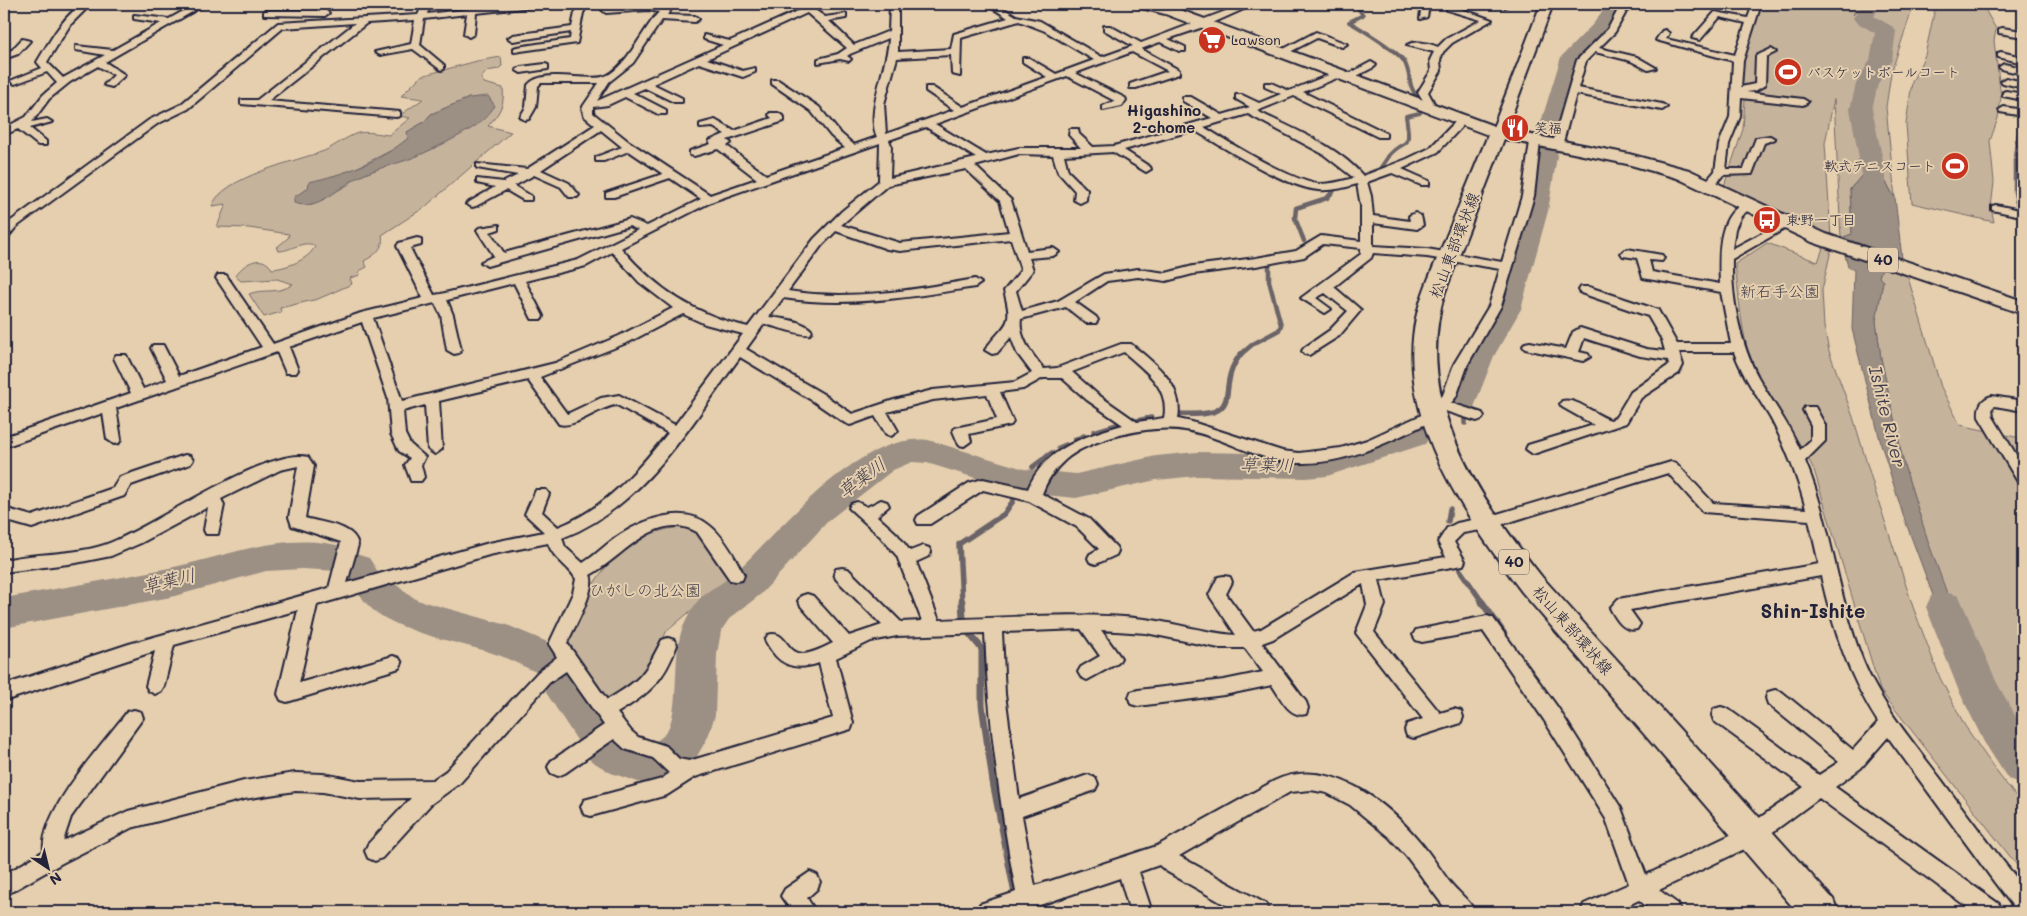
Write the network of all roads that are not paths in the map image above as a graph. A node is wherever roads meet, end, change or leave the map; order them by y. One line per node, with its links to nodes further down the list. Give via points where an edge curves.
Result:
1 (87, 4): 72 (street, via 60,29 42,62)
2 (202, 4): 28 (street)
3 (532, 4): 18 (street)
4 (584, 4): 32 (street)
5 (894, 4): 34 (street)
6 (990, 4): 25 (street)
7 (1143, 4): 30 (main road, 40)
8 (1251, 4): 30 (street)
9 (1407, 4): 24 (street, via 1426,8)
10 (1547, 4): 125 (street)
11 (1632, 4): 51 (street, via 1622,10 1612,30)
12 (1754, 4): 27 (street)
13 (808, 6): 26 (street); 44 (street)
14 (419, 8): 18 (street); 20 (street); 20 (street); 46 (street)
15 (1450, 8): 53 (street, via 1488,20 1449,41)
16 (606, 10): 17 (street, via 648,7)
17 (665, 10): 23 (street); 81 (street, via 630,60)
18 (472, 12): 36 (street)
19 (267, 13): 29 (street, via 328,11)
20 (367, 15): 29 (street); 102 (street)
21 (843, 16): 26 (street)
22 (137, 17): 28 (street)
23 (696, 17)
24 (1423, 17)
25 (1015, 19): 55 (street, via 957,36); 64 (street, via 1025,19)
26 (824, 20): 47 (street)
27 (1750, 21): 40 (street, via 1718,14); 61 (street)
28 (170, 22): 57 (street)
29 (314, 23): 172 (street, via 281,25 184,107 153,122 12,224)
30 (1203, 24): 41 (street); 58 (main road, 40)
31 (1107, 28): 48 (street)
32 (576, 29): 39 (street); 52 (street, via 574,41)
33 (2002, 30): 37 (street)
34 (893, 33): 47 (street, via 880,40); 59 (street)
35 (1665, 33): 61 (street, via 1661,40 1676,48)
36 (469, 34)
37 (2023, 34)
38 (706, 37): 44 (street)
39 (513, 38)
40 (1697, 38)
41 (1160, 39): 48 (street); 50 (street)
42 (24, 41): 60 (street, via 15,52)
43 (1342, 44): 58 (street, via 1316,35)
44 (733, 45): 62 (street)
45 (1412, 45): 53 (street, via 1429,46)
46 (415, 46): 54 (street); 69 (street)
47 (851, 47): 65 (street, via 843,58)
48 (1137, 47): 64 (street); 89 (street, via 1176,72)
49 (79, 48): 57 (street)
50 (1182, 49)
51 (1592, 49): 70 (street, via 1634,59); 91 (street, via 1582,60)
52 (517, 50)
53 (1439, 51): 105 (street, via 1435,60 1436,71 1423,92 1428,101)
54 (380, 52)
55 (955, 52): 59 (street); 76 (street)
56 (1771, 52): 92 (street, via 1761,56 1760,85)
57 (114, 53): 66 (street)
58 (1281, 53): 77 (main road, 40)
59 (892, 55): 128 (street, via 879,104 880,132)
60 (4, 56)
61 (1738, 59): 92 (street)
62 (701, 60): 74 (street, via 743,74); 85 (street)
63 (1026, 60): 78 (street)
64 (1101, 60): 75 (street)
65 (821, 61)
66 (98, 62): 83 (street); 86 (street, via 120,74)
67 (2020, 64): 71 (street)
68 (1370, 65): 77 (street)
69 (442, 67)
70 (1651, 68)
71 (2004, 68): 79 (street); 88 (street)
72 (46, 69): 82 (street); 83 (street)
73 (520, 70): 80 (street, via 540,67 535,76)
74 (752, 70)
75 (1070, 72): 78 (street); 106 (street, via 1121,100)
76 (957, 74)
77 (1343, 76): 94 (street); 105 (main road, 40)
78 (1054, 77): 108 (street)
79 (2023, 77)
80 (539, 80): 81 (street); 114 (street, via 533,85 531,107)
81 (606, 80): 103 (street)
82 (15, 81)
83 (62, 83): 119 (street)
84 (774, 83): 135 (street, via 815,109)
85 (645, 84): 93 (street); 99 (street)
86 (109, 85)
87 (1268, 85): 94 (street)
88 (2023, 85)
89 (1133, 86)
90 (929, 89): 108 (street)
91 (1572, 90): 104 (street); 133 (street)
92 (1735, 92): 101 (street); 150 (street, via 1735,117)
93 (625, 93): 103 (street, via 604,103); 110 (street)
94 (1293, 94): 107 (street); 126 (street)
95 (2006, 94): 97 (street)
96 (1239, 97): 107 (street)
97 (2023, 97)
98 (1187, 99): 115 (street)
99 (678, 100)
100 (245, 102): 102 (street)
101 (1803, 102)
102 (259, 103): 112 (street)
103 (592, 104): 120 (street, via 587,108 588,114)
104 (1657, 104)
105 (1424, 106): 116 (main road, 40)
106 (1107, 108)
107 (1254, 109): 115 (street); 149 (street, via 1336,158)
108 (962, 110): 118 (street)
109 (2004, 110): 111 (street)
110 (662, 112)
111 (2022, 113)
112 (397, 114)
113 (774, 115): 127 (street, via 780,119)
114 (525, 117)
115 (1221, 120): 122 (street)
116 (1463, 120): 125 (main road, 40); 145 (street, via 1433,151)
117 (46, 122): 119 (street)
118 (927, 123): 128 (street); 141 (street)
119 (20, 126): 124 (street); 131 (street)
120 (600, 126): 134 (street); 146 (street)
121 (704, 126): 127 (street, via 715,123)
122 (1196, 127): 136 (street); 149 (street, via 1247,157 1304,183 1328,188)
123 (1074, 131): 137 (street, via 1074,135)
124 (4, 132)
125 (1498, 133): 130 (main road, 40); 182 (main road, 松山東部環状線 / 40)
126 (1382, 135)
127 (734, 137): 132 (street)
128 (884, 139): 135 (street); 153 (street)
129 (1770, 139): 150 (street, via 1760,140 1748,172)
130 (1535, 142): 133 (main road, 40); 188 (street, via 1528,196)
131 (42, 143)
132 (719, 146): 139 (street); 148 (street)
133 (1557, 146): 150 (main road, 40)
134 (631, 147): 140 (street); 147 (street)
135 (852, 149): 148 (street)
136 (1115, 149): 137 (street); 144 (street)
137 (1091, 151): 138 (street)
138 (1058, 152): 141 (street, via 1019,151); 152 (street, via 1064,172)
139 (694, 153)
140 (600, 159)
141 (984, 159): 142 (street)
142 (968, 165): 153 (street); 173 (street, via 1005,200)
143 (481, 166): 146 (street)
144 (1146, 169)
145 (1391, 169): 149 (street); 154 (street)
146 (532, 172): 155 (street); 157 (street, via 564,185)
147 (673, 174): 158 (street); 160 (street)
148 (764, 179): 160 (street)
149 (1360, 179): 167 (street)
150 (1715, 179): 163 (main road, 40)
151 (480, 181): 155 (street)
152 (1075, 181): 156 (street); 161 (street, via 1081,190)
153 (884, 182): 170 (street)
154 (1425, 183)
155 (507, 186): 159 (street); 162 (street)
156 (1061, 186)
157 (573, 195)
158 (610, 195)
159 (527, 198)
160 (709, 199): 171 (street)
161 (1080, 200)
162 (472, 204)
163 (1749, 206): 168 (main road, 40); 184 (street, via 1737,214 1728,239)
164 (1996, 208): 165 (street)
165 (2016, 212)
166 (1415, 216): 167 (street, via 1417,225)
167 (1366, 219): 175 (street)
168 (1787, 224): 184 (street); 199 (main road, 40, via 1829,242)
169 (495, 226): 181 (street, via 483,230)
170 (832, 226): 173 (street, via 900,247); 195 (street)
171 (649, 231): 176 (street); 181 (street, via 630,222)
172 (4, 234)
173 (1016, 235): 179 (street)
174 (417, 242): 187 (street, via 403,246)
175 (1367, 247): 182 (street); 192 (street, via 1367,255); 197 (street, via 1321,240 1300,254 1256,262 1166,277 1138,273 1104,278)
176 (616, 248): 190 (street, via 582,264); 200 (street, via 649,286)
177 (1053, 252): 179 (street)
178 (1627, 253): 180 (street)
179 (1021, 255): 205 (street, via 1026,270 1010,291)
180 (1642, 255): 183 (street); 193 (street, via 1646,275)
181 (506, 257): 186 (street); 190 (street)
182 (1448, 258): 188 (street); 231 (main road, 松山東部環状線 / 40, via 1427,317 1424,343 1426,389)
183 (1658, 258)
184 (1726, 258): 193 (street)
185 (426, 259): 187 (street)
186 (487, 262)
187 (412, 264): 196 (street)
188 (1507, 268): 231 (street, via 1495,306 1461,364 1449,397)
189 (222, 278): 209 (street)
190 (521, 278): 196 (street); 202 (street)
191 (975, 283): 195 (street, via 891,297 830,301)
192 (1326, 287): 198 (street, via 1307,298); 215 (street, via 1355,310 1344,325)
193 (1727, 289): 211 (street)
194 (1585, 290): 216 (street, via 1648,309)
195 (780, 294): 203 (street)
196 (434, 298): 201 (street); 212 (street, via 447,315)
197 (1067, 302): 204 (street); 205 (street)
198 (1325, 308)
199 (2023, 308)
200 (682, 309): 207 (street, via 727,327); 220 (street, via 624,339)
201 (366, 316): 209 (street); 229 (street, via 395,398)
202 (537, 316)
203 (760, 320): 206 (street, via 792,325); 207 (street)
204 (1091, 320)
205 (1014, 321): 213 (street); 221 (street, via 1024,352)
206 (805, 331)
207 (751, 332): 214 (street)
208 (1530, 346): 216 (street, via 1577,356 1580,332 1645,353)
209 (276, 347): 218 (street); 222 (street)
210 (158, 348): 222 (street)
211 (1740, 348): 216 (street); 244 (street, via 1752,378)
212 (454, 350)
213 (992, 350)
214 (737, 351): 230 (street, via 810,392 850,420); 237 (street)
215 (1309, 351)
216 (1673, 352): 235 (street, via 1674,370 1642,390 1630,402 1621,420)
217 (121, 358): 224 (street)
218 (291, 370)
219 (1059, 372): 221 (street); 234 (street, via 1126,347 1168,390 1173,401); 236 (street)
220 (532, 374): 225 (street); 237 (street, via 564,421 606,401 619,400)
221 (1040, 374): 223 (street, via 1018,386)
222 (175, 382): 224 (street)
223 (991, 388): 230 (street, via 933,395); 240 (street, via 1006,422 960,431)
224 (139, 395): 227 (street)
225 (432, 399): 229 (street); 242 (street)
226 (1567, 404): 235 (street)
227 (109, 406): 239 (street); 241 (street)
228 (2023, 406): 247 (street, via 1992,401 1986,407 1986,416)
229 (395, 408): 246 (street, via 398,434 404,447 418,457 413,464)
230 (878, 410): 238 (street)
231 (1438, 410): 233 (street); 234 (street, via 1372,444 1334,454 1299,458 1281,456 1187,425); 255 (main road, 松山東部環状線 / 40, via 1445,450)
232 (1810, 410): 244 (street, via 1818,425 1818,442 1804,456)
233 (1477, 416)
234 (1170, 424): 236 (street)
235 (1610, 425): 243 (street)
236 (1134, 427): 248 (street, via 1097,437 1061,455)
237 (678, 431): 257 (street, via 637,482 622,495 598,513)
238 (891, 431)
239 (114, 439)
240 (964, 441)
241 (4, 442)
242 (435, 449)
243 (1533, 449)
244 (1797, 458): 253 (street)
245 (185, 460): 252 (street, via 125,481 119,492 32,522)
246 (416, 477)
247 (2023, 478)
248 (1037, 487): 254 (street, via 983,484); 259 (street, via 1083,523 1110,551)
249 (541, 494): 257 (street, via 533,514 551,528)
250 (212, 496): 256 (street, via 216,505); 261 (street, via 119,546 90,556); 268 (street, via 275,466 294,460 303,461 306,466 296,517 298,522 344,534 349,539)
251 (881, 506): 260 (street, via 862,511 891,537)
252 (4, 514)
253 (1816, 515): 255 (street, via 1710,508 1671,467); 262 (street)
254 (924, 520)
255 (1487, 523): 266 (street, via 1455,528 1449,533 1446,542 1457,561); 306 (main road, 松山東部環状線 / 40, via 1514,563)
256 (212, 530)
257 (552, 536): 263 (street, via 558,550); 268 (street, via 489,549)
258 (923, 552): 260 (street)
259 (1096, 558)
260 (907, 559): 274 (street)
261 (4, 566)
262 (1827, 569): 272 (street, via 1624,604 1619,608); 295 (street, via 1852,654)
263 (581, 572): 265 (street, via 627,538 678,520 693,522 704,529); 283 (street, via 584,579 581,593 558,644)
264 (842, 574): 275 (street)
265 (736, 575)
266 (1369, 576): 279 (street, via 1361,577 1267,634); 296 (street, via 1378,598 1377,610 1365,633 1446,720)
267 (1224, 582): 279 (street, via 1217,595)
268 (336, 594): 269 (street)
269 (309, 601): 277 (street); 284 (street, via 287,694)
270 (807, 601): 280 (street)
271 (1085, 622): 273 (street); 279 (street, via 1146,626 1218,641); 285 (street, via 1112,658)
272 (1631, 624)
273 (993, 626): 274 (street); 305 (street, via 996,694)
274 (934, 628): 275 (street)
275 (897, 629): 280 (street)
276 (1422, 635): 313 (street, via 1487,623 1551,714 1614,815)
277 (166, 640): 287 (street); 288 (street)
278 (774, 640): 282 (street, via 786,658 803,661)
279 (1248, 640): 286 (street)
280 (844, 644): 282 (street)
281 (668, 645): 292 (street, via 659,670 648,682)
282 (826, 654): 300 (street, via 844,723)
283 (568, 659): 292 (street); 303 (street, via 544,677 453,777)
284 (393, 663)
285 (1087, 672)
286 (1275, 676): 289 (street, via 1228,688); 291 (street)
287 (154, 686)
288 (4, 693)
289 (1138, 698)
290 (1775, 698): 298 (street)
291 (1299, 708)
292 (605, 711): 297 (street)
293 (1721, 715): 302 (street)
294 (134, 718): 309 (street, via 64,811 54,835)
295 (1888, 724): 298 (street); 315 (street)
296 (1414, 730)
297 (605, 735): 299 (street); 300 (street, via 659,752)
298 (1854, 762): 302 (street)
299 (558, 767)
300 (681, 768): 304 (street, via 667,786)
301 (1088, 784): 305 (street)
302 (1820, 787): 306 (street); 324 (street)
303 (436, 789): 307 (street); 309 (street, via 360,790 295,782 244,790 128,820)
304 (591, 807)
305 (1011, 811): 314 (street)
306 (1752, 835): 313 (street); 323 (main road, 松山東部環状線 / 40)
307 (375, 850)
308 (1162, 854): 310 (street); 319 (street, via 1173,864); 320 (street, via 1274,790 1293,782 1319,782 1359,800 1383,818 1408,843 1435,881)
309 (54, 856): 312 (street)
310 (1127, 866): 314 (street); 318 (street)
311 (810, 882): 316 (street, via 792,896)
312 (4, 886)
313 (1641, 889): 321 (street); 322 (street)
314 (1027, 897): 317 (street)
315 (2023, 902)
316 (805, 912)
317 (988, 912)
318 (1141, 912)
319 (1258, 912)
320 (1464, 912)
321 (1592, 912)
322 (1670, 912)
323 (1820, 912)
324 (1991, 912)

